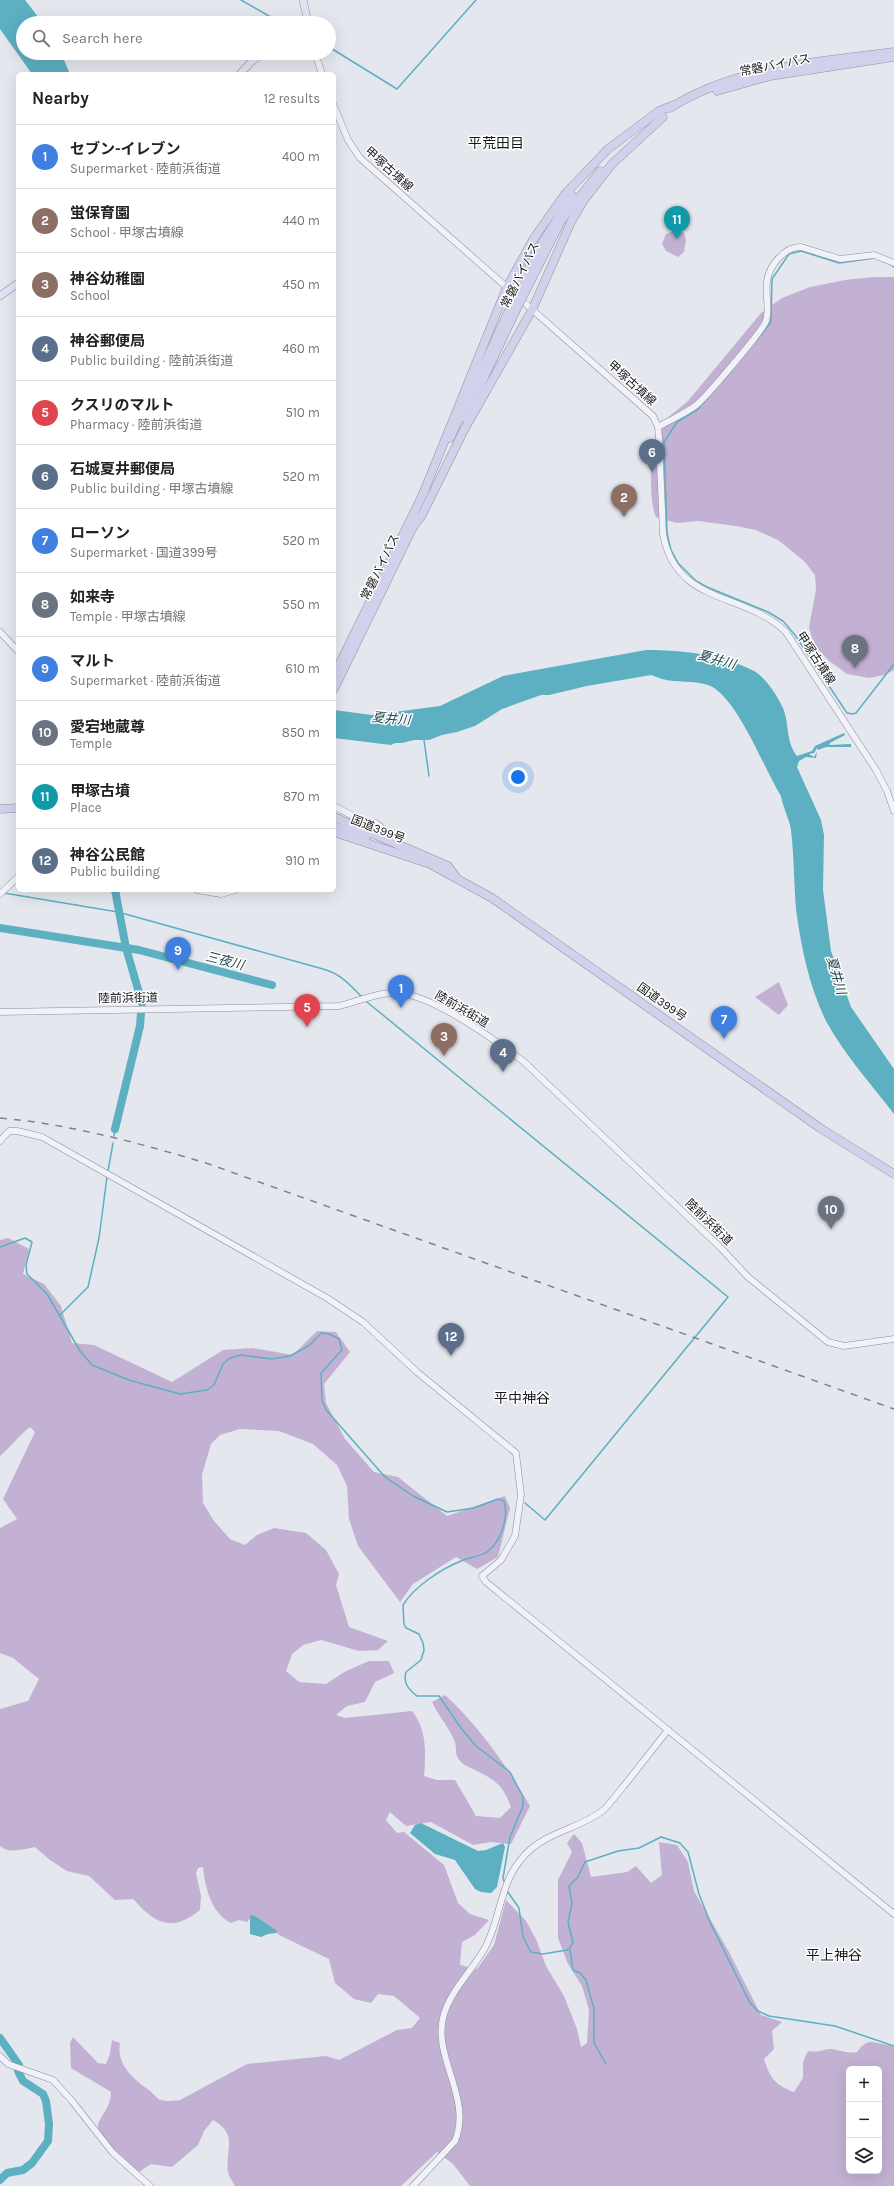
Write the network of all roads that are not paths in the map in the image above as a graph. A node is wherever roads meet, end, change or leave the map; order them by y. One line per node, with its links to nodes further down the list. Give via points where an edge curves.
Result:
1 (303, 0): 2 (main road)
2 (306, 16)
3 (894, 52): 9 (highway, 常磐バイパス, via 767,70 729,80)
4 (894, 58): 11 (highway, 常磐バイパス, via 770,76 732,85 699,97)
5 (254, 60): 7 (main road)
6 (317, 60): 8 (street)
7 (242, 72)
8 (321, 72)
9 (674, 105): 14 (highway, via 659,111 614,144 581,176 538,233); 15 (highway, 常磐バイパス, via 629,136 583,181 550,228)
10 (336, 111): 14 (street, 甲塚古墳線, via 348,140 360,158)
11 (663, 117): 15 (highway, 常磐バイパス, via 612,157 590,181 555,231); 18 (highway, via 612,164 584,200 561,241)
12 (894, 263): 19 (street, via 874,255 840,259 801,247 785,252 767,280 766,322 704,399)
13 (16, 285): 16 (main road)
14 (507, 288): 18 (street, 甲塚古墳線); 20 (highway)
15 (523, 288): 17 (highway, 常磐バイパス, bridge)
16 (0, 296)
17 (513, 308): 20 (highway, 常磐バイパス); 21 (highway, 常磐バイパス)
18 (532, 310): 19 (street, 甲塚古墳線, via 638,402 652,416); 21 (highway)
19 (658, 427): 30 (street, 甲塚古墳線, via 663,534 674,565 696,587 764,616 786,632 876,770)
20 (423, 494): 22 (highway, 常磐バイパス)
21 (413, 527): 22 (highway, 常磐バイパス)
22 (380, 586): 25 (highway, 常磐バイパス); 26 (highway, 常磐バイパス)
23 (0, 632): 24 (street)
24 (16, 649)
25 (336, 671)
26 (336, 685)
27 (336, 807): 34 (street, via 363,822 376,823 381,827)
28 (16, 808): 29 (highway)
29 (0, 809)
30 (894, 811)
31 (336, 818): 34 (highway)
32 (336, 827): 35 (highway, 国道399号, via 402,850)
33 (336, 833): 35 (highway, 国道399号)
34 (379, 835): 36 (highway, via 448,866)
35 (412, 857): 36 (highway, 国道399号)
36 (457, 878): 43 (highway, 国道399号, via 511,910 820,1128)
37 (16, 879): 38 (street)
38 (2, 892)
39 (209, 892): 40 (street)
40 (228, 892)
41 (0, 1012): 44 (street, 陸前浜街道, via 339,1006 392,993 420,998 493,1040 523,1061 720,1247 748,1277 828,1342 844,1346)
42 (0, 1141): 45 (street, via 9,1131 42,1137 347,1310 516,1453 521,1495 514,1536 501,1560 482,1576 486,1582)
43 (894, 1174)
44 (894, 1339)
45 (668, 1730): 46 (street); 49 (street, via 601,1811 532,1849 515,1867 504,1889 488,1942 453,1995 442,2022 442,2040 458,2100 458,2134 455,2141)
46 (894, 1914)
47 (0, 2056): 48 (street, via 13,2066 49,2077 57,2083 113,2153)
48 (150, 2186)
49 (413, 2186)

